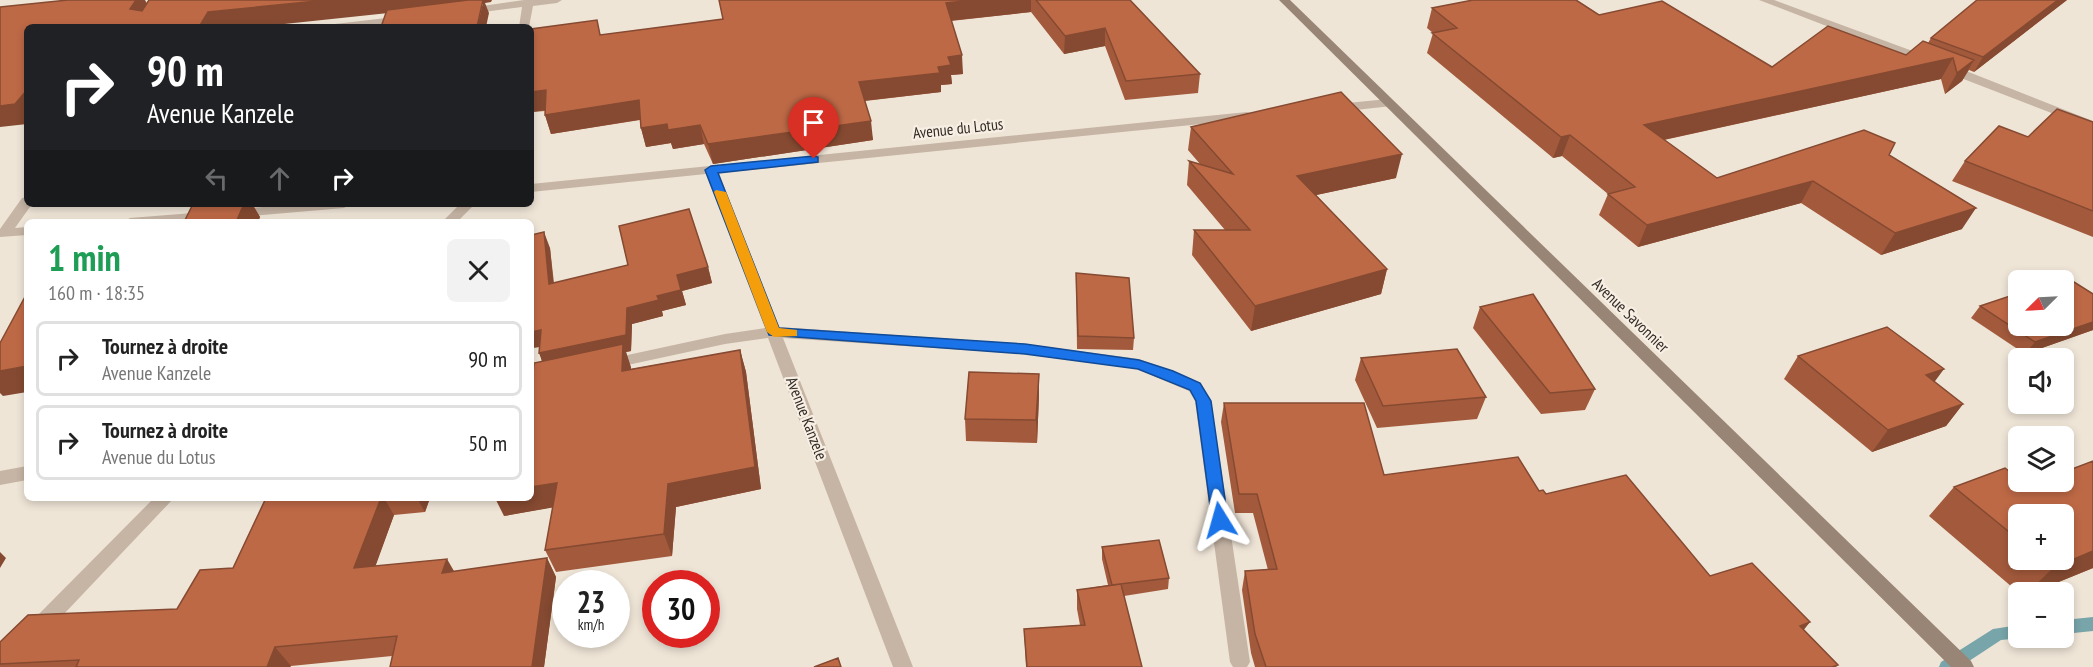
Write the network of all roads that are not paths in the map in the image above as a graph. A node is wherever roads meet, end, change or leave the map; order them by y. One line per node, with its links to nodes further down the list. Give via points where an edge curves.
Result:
1 (557, 0): 4 (street)
2 (1284, 0): 9 (street, Avenue Savonnier)
3 (1764, 0): 12 (street)
4 (529, 2): 5 (street); 8 (street)
5 (461, 12)
6 (416, 18): 7 (street)
7 (362, 24)
8 (525, 24)
9 (1388, 103): 10 (street); 28 (street, Avenue Savonnier)
10 (1329, 108)
11 (1258, 115): 13 (street, Avenue du Lotus)
12 (2093, 125)
13 (711, 170): 14 (street, Avenue du Lotus); 22 (street, Avenue Kanzele)
14 (534, 188)
15 (24, 205): 21 (street)
16 (306, 207): 18 (street)
17 (465, 207): 19 (street)
18 (163, 219)
19 (452, 219)
20 (24, 231): 21 (street)
21 (3, 233)
22 (774, 332): 23 (street); 29 (street, via 1025,349 1139,364 1195,387 1203,401); 30 (street, Avenue Kanzele)
23 (589, 368)
24 (24, 474): 25 (street)
25 (0, 478)
26 (162, 501): 27 (street)
27 (24, 643)
28 (1958, 661)
29 (1240, 662)
30 (903, 667)

